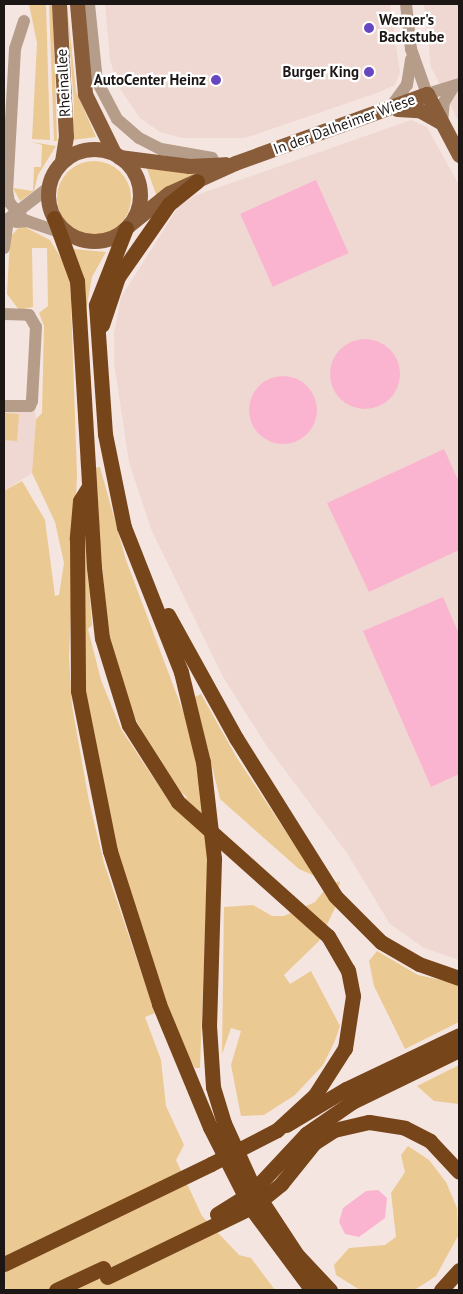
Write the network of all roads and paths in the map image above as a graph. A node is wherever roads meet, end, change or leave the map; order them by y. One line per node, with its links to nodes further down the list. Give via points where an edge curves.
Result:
1 (60, 4): 16 (main road, Rheinallee, via 66,136)
2 (77, 4): 7 (main road, Rheinallee)
3 (84, 4): 7 (street, Rheinallee)
4 (89, 4): 15 (street, via 97,82 120,122 139,138 172,153)
5 (406, 4): 8 (street)
6 (24, 21): 19 (street, via 15,49 7,190)
7 (79, 39): 13 (main road, Rheinallee, via 85,94)
8 (411, 49): 10 (street); 11 (street, via 410,78)
9 (457, 85): 10 (street, In der Dalheimer Wiese); 12 (street, In der Dalheimer Wiese, via 444,102)
10 (427, 94): 11 (main road, In der Dalheimer Wiese); 12 (main road)
11 (388, 110): 12 (main road, via 418,110); 15 (main road, In der Dalheimer Wiese)
12 (442, 123): 14 (main road)
13 (117, 155): 15 (main road, In der Dalheimer Wiese, via 199,167); 16 (main road, via 90,149); 21 (main road, via 133,170 140,189 138,208)
14 (459, 155)
15 (240, 161): 17 (main road, In der Dalheimer Wiese)
16 (62, 162): 18 (main road)
17 (197, 182): 21 (main road, In der Dalheimer Wiese, via 163,197); 26 (highway, via 169,204 118,277 103,318)
18 (48, 188): 19 (street); 20 (main road)
19 (21, 216): 22 (street, via 8,219); 23 (street)
20 (54, 218): 23 (highway)
21 (128, 227): 23 (main road, via 101,241); 26 (highway, via 96,305)
22 (5, 235): 24 (street)
23 (67, 235): 28 (highway, via 77,281)
24 (4, 248)
25 (4, 314): 27 (street, via 28,315 36,327 30,406)
26 (99, 361): 29 (highway, via 105,434)
27 (4, 406)
28 (88, 488): 33 (highway, bridge, via 95,592 113,682 140,745 178,802 319,926 348,970 353,1010 345,1048 315,1095); 35 (highway, via 80,501 76,673 98,805 138,944 181,1060 234,1178)
29 (119, 507): 30 (highway, via 144,570 211,695 312,861 349,913 381,942 419,964); 35 (highway, via 181,672 203,762 214,858 209,1025 217,1104)
30 (459, 978)
31 (459, 1035): 33 (highway, bridge, via 346,1089)
32 (459, 1050): 38 (highway, bridge, via 325,1118 261,1184 227,1209)
33 (277, 1130): 36 (highway, bridge)
34 (459, 1172): 39 (highway, bridge, via 430,1141 405,1128 369,1122 346,1126 314,1143 281,1184 254,1206)
35 (283, 1246): 40 (highway); 41 (highway)
36 (4, 1264)
37 (459, 1270): 42 (highway)
38 (56, 1290)
39 (79, 1290)
40 (312, 1290)
41 (330, 1290)
42 (441, 1290)

